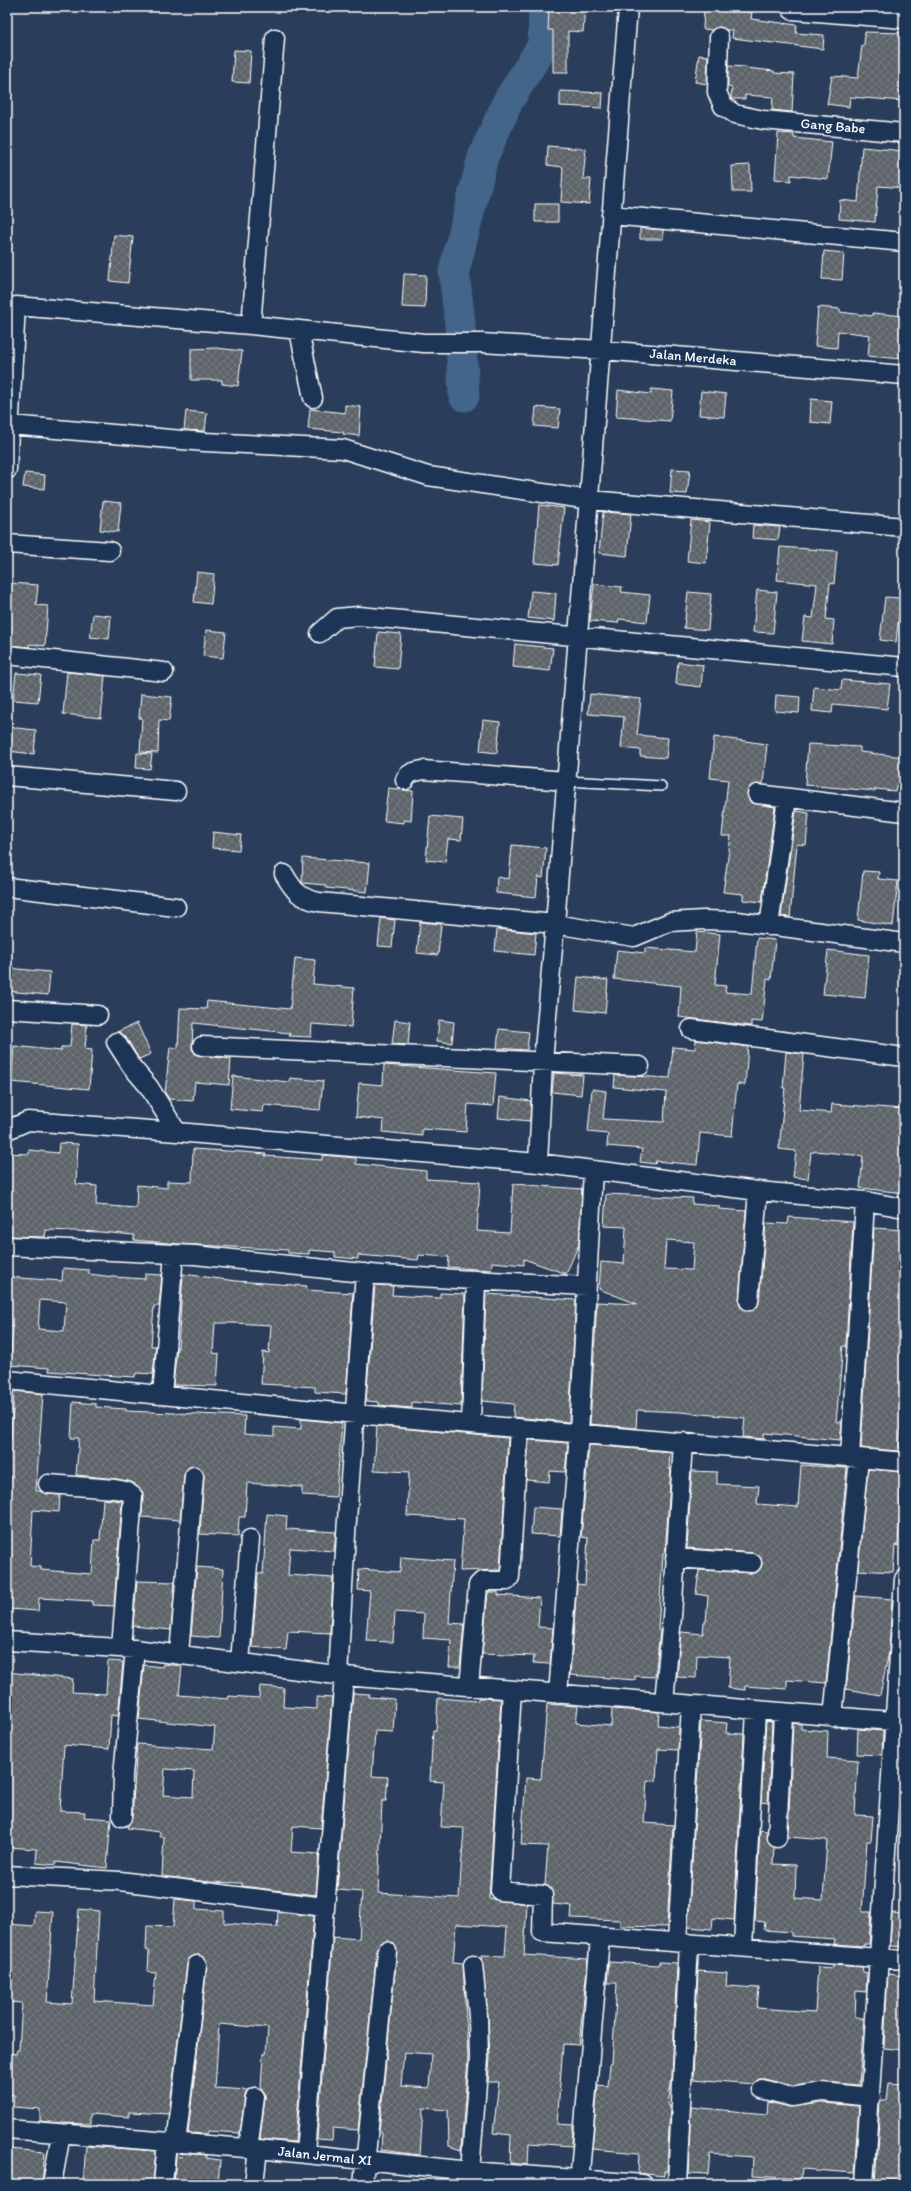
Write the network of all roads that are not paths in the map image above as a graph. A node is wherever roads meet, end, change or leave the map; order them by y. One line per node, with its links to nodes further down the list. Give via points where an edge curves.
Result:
1 (628, 8): 7 (street)
2 (792, 10): 3 (street)
3 (904, 19)
4 (719, 37): 6 (street, Gang Babe, via 718,98 726,109 735,114 763,120)
5 (275, 38): 10 (street)
6 (904, 133)
7 (611, 215): 8 (street); 12 (street)
8 (904, 242)
9 (11, 306): 10 (street, Jalan Merdeka); 15 (street)
10 (251, 324): 11 (street, Jalan Merdeka)
11 (299, 331): 12 (street, Jalan Merdeka, via 424,344 481,343); 14 (street)
12 (602, 350): 13 (street, Jalan Merdeka); 17 (street)
13 (904, 375)
14 (313, 398)
15 (10, 425): 16 (street); 17 (street, via 205,442 321,446 356,452 428,476)
16 (7, 470)
17 (590, 500): 18 (street); 22 (street)
18 (904, 527)
19 (7, 544): 20 (street)
20 (110, 551)
21 (320, 633): 22 (street, via 337,618 348,616)
22 (578, 636): 24 (street); 28 (street)
23 (7, 655): 25 (street)
24 (904, 667)
25 (164, 672)
26 (7, 776): 30 (street)
27 (405, 780): 28 (street, via 407,775 423,770)
28 (566, 781): 29 (lane); 37 (street)
29 (662, 786)
30 (176, 791)
31 (757, 794): 32 (street)
32 (787, 798): 33 (street); 38 (street)
33 (904, 812)
34 (284, 874): 37 (street, via 292,888 305,899 319,902)
35 (7, 887): 36 (street)
36 (176, 907)
37 (555, 924): 38 (street, via 634,937 670,922 703,920); 46 (street)
38 (769, 926): 39 (street)
39 (904, 943)
40 (7, 1009): 41 (street)
41 (98, 1015)
42 (691, 1029): 45 (street)
43 (116, 1042): 49 (street, via 149,1087)
44 (202, 1046): 46 (street)
45 (904, 1057)
46 (543, 1062): 47 (street); 50 (street)
47 (640, 1066)
48 (7, 1130): 49 (street, via 28,1121)
49 (177, 1132): 50 (street)
50 (538, 1163): 51 (street)
51 (593, 1170): 52 (street); 59 (street)
52 (758, 1191): 53 (street); 60 (street)
53 (865, 1201): 54 (street); 68 (street)
54 (904, 1208)
55 (7, 1246): 56 (street)
56 (174, 1254): 57 (street); 62 (street)
57 (365, 1273): 58 (street); 63 (street)
58 (476, 1280): 59 (street); 64 (street)
59 (586, 1286): 66 (street)
60 (750, 1301)
61 (7, 1380): 62 (street)
62 (162, 1395): 63 (street)
63 (356, 1414): 64 (street); 80 (street, via 346,1534)
64 (471, 1424): 65 (street)
65 (519, 1428): 66 (street); 81 (street, via 510,1577 507,1581 482,1581 478,1585)
66 (579, 1433): 67 (street); 83 (street)
67 (683, 1442): 68 (street); 73 (street)
68 (855, 1458): 69 (street); 88 (street)
69 (904, 1462)
70 (194, 1476): 78 (street)
71 (48, 1484): 77 (street, via 115,1489 126,1491 133,1496)
72 (250, 1539): 79 (street)
73 (675, 1558): 74 (street); 84 (street)
74 (752, 1563)
75 (904, 1579): 89 (street)
76 (7, 1641): 77 (street)
77 (128, 1649): 78 (street); 90 (street)
78 (179, 1654): 79 (street)
79 (240, 1662): 80 (street)
80 (341, 1676): 81 (street); 93 (street)
81 (469, 1687): 82 (street)
82 (512, 1690): 83 (street); 94 (street, via 500,1891 543,1895 542,1932)
83 (558, 1694): 84 (street)
84 (664, 1702): 85 (street)
85 (691, 1705): 86 (street); 95 (street)
86 (756, 1710): 87 (street); 96 (street)
87 (783, 1713): 88 (street); 91 (street)
88 (833, 1716): 89 (street)
89 (899, 1721): 98 (street)
90 (122, 1817)
91 (777, 1838)
92 (7, 1875): 93 (street, via 120,1881)
93 (324, 1908): 109 (street)
94 (600, 1938): 95 (street); 112 (street)
95 (683, 1943): 96 (street); 118 (street)
96 (743, 1946): 98 (street)
97 (387, 1951): 110 (street)
98 (879, 1958): 99 (street); 104 (street)
99 (904, 1960)
100 (196, 1965): 107 (street)
101 (473, 1965): 111 (street, via 479,2058)
102 (762, 2089): 104 (street, via 787,2097 822,2092)
103 (255, 2097): 108 (street)
104 (871, 2097): 119 (street)
105 (7, 2129): 106 (street, Jalan Jermal XI)
106 (61, 2134): 107 (street, Jalan Jermal XI); 113 (street)
107 (172, 2143): 108 (street, Jalan Jermal XI); 114 (street)
108 (253, 2149): 109 (street, Jalan Jermal XI); 115 (street)
109 (305, 2154): 110 (street, Jalan Jermal XI)
110 (365, 2161): 111 (street, Jalan Jermal XI); 116 (street)
111 (470, 2177): 112 (street, Jalan Jermal XI)
112 (579, 2181): 117 (street, Jalan Jermal XI)
113 (52, 2184)
114 (163, 2184)
115 (254, 2184)
116 (363, 2184)
117 (643, 2184)
118 (677, 2184)
119 (864, 2184)

